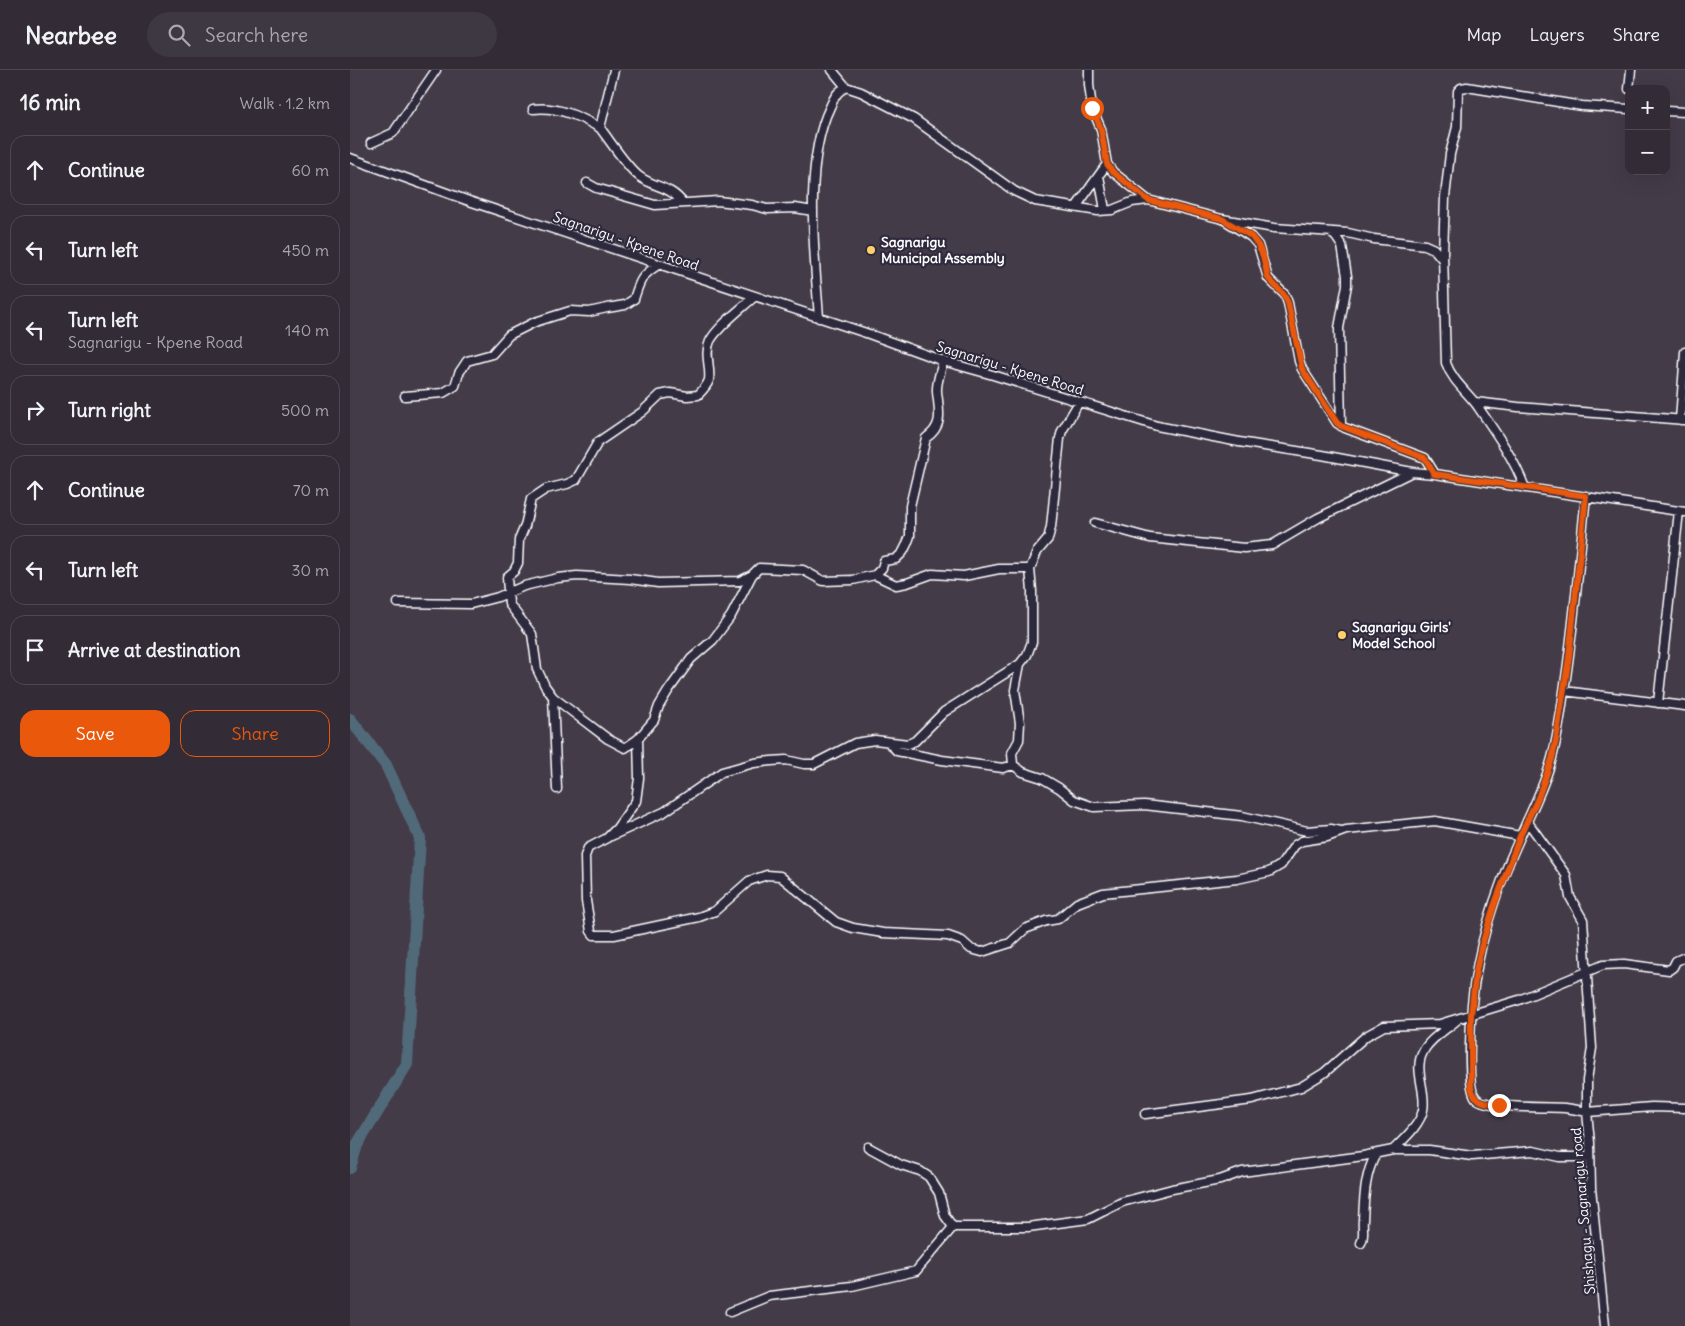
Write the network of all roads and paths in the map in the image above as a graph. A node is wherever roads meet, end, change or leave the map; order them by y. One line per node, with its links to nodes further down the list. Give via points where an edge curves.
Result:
1 (436, 70): 13 (street, via 393,133)
2 (614, 70): 12 (street)
3 (832, 70): 7 (street)
4 (1089, 70): 15 (street, via 1092,108 1101,129)
5 (1632, 70): 6 (street)
6 (1630, 85)
7 (846, 87): 20 (street, via 914,119 1014,191 1035,201); 22 (street, via 837,93 821,132 814,171)
8 (532, 109): 12 (street, via 545,107 578,116)
9 (1625, 109): 25 (street, via 1582,106 1461,88 1445,197)
10 (1670, 111): 11 (street)
11 (1685, 112)
12 (600, 128): 19 (street, via 640,177 676,194)
13 (371, 144)
14 (350, 158): 26 (street, Sagnarigu - Kpene Road)
15 (1107, 164): 16 (street); 18 (street)
16 (1099, 176): 20 (street); 21 (street)
17 (587, 183): 19 (street, via 655,205)
18 (1148, 200): 21 (street); 23 (street)
19 (684, 203): 22 (street, via 718,201 767,209)
20 (1076, 207): 21 (street)
21 (1105, 210)
22 (813, 211): 28 (street)
23 (1222, 219): 24 (street, via 1274,228); 35 (street, via 1251,236 1258,245 1268,278 1288,303 1302,369)
24 (1329, 232): 25 (street, via 1425,245 1434,249); 35 (street, via 1340,242 1347,276 1339,328)
25 (1443, 260): 33 (street, via 1446,363 1452,376)
26 (658, 265): 27 (street, Sagnarigu - Kpene Road); 31 (street, via 644,275 634,299 625,305 589,312 570,311 528,325 510,335 492,354 467,361 455,386 443,393)
27 (754, 297): 28 (street, Sagnarigu - Kpene Road); 45 (street, via 710,341 707,354 709,379 698,395 660,395 642,412 598,442 576,480 546,489 531,499 519,540 518,563 507,577)
28 (819, 318): 30 (street, Sagnarigu - Kpene Road)
29 (1685, 352): 34 (street)
30 (942, 361): 32 (street, Sagnarigu - Kpene Road); 44 (street, via 937,391 940,415 935,432 926,438 910,506 910,536 904,552 896,559 884,561)
31 (404, 396)
32 (1080, 402): 36 (street, Sagnarigu - Kpene Road, via 1157,426); 42 (street, via 1062,431 1048,540 1037,552)
33 (1475, 402): 34 (street); 38 (street, via 1510,456)
34 (1682, 420)
35 (1341, 426): 37 (street, via 1425,458)
36 (1412, 472): 37 (street, Sagnarigu - Kpene Road); 41 (street, via 1318,518 1272,545 1244,548 1150,538)
37 (1434, 474): 38 (street, Sagnarigu - Kpene Road)
38 (1525, 488): 39 (street, Sagnarigu - Kpene Road)
39 (1586, 496): 40 (street, Sagnarigu - Kpene Road); 48 (street)
40 (1682, 512): 50 (street)
41 (1095, 523)
42 (1030, 569): 44 (street, via 999,569 964,576 932,574 896,584); 47 (street, via 1032,642)
43 (752, 575): 44 (street, via 759,568 768,567 803,570 823,581); 45 (street, via 740,581 658,583 577,576); 52 (street, via 731,616 713,640 691,659 658,706 654,720)
44 (875, 575)
45 (507, 592): 46 (street, via 471,604); 49 (street, via 509,604 532,634 539,675)
46 (398, 604)
47 (1020, 664): 53 (street, via 944,712 914,741 908,744); 54 (street, via 1015,690 1019,740 1012,754)
48 (1564, 691): 50 (street); 56 (street, via 1552,759)
49 (553, 697): 52 (street, via 618,746 625,748); 55 (street)
50 (1658, 703): 51 (street)
51 (1685, 706)
52 (638, 739): 59 (street, via 636,801)
53 (889, 743): 54 (street, via 897,751 942,760 1003,768); 59 (street, via 875,740 855,744 814,764 786,760 733,768 722,772 664,812)
54 (1013, 765): 57 (street, via 1042,778 1074,800 1094,807 1144,805 1242,816 1307,832)
55 (557, 789)
56 (1527, 821): 58 (street); 61 (street, via 1566,875 1570,897 1583,920)
57 (1341, 831): 58 (street, via 1435,821); 59 (street, via 1302,841 1281,865 1269,872 1237,879 1103,893 1077,902 1058,919 1025,929 1010,943 982,952 948,936 883,933 836,922 780,876 767,875 749,881 715,910 699,917 614,935 594,935 586,902 585,856 588,848)
58 (1520, 836): 62 (street, via 1481,948)
59 (608, 838)
60 (1685, 957): 61 (street, via 1676,961 1669,970 1610,964)
61 (1588, 971): 62 (street, via 1519,1000); 65 (street, via 1592,1048)
62 (1471, 1015): 63 (street); 65 (street, Shishagu - Sagnarigu road, via 1471,1087 1479,1100 1499,1105)
63 (1458, 1019): 66 (street, via 1440,1024 1384,1026 1366,1036 1312,1081 1276,1094); 68 (street, via 1423,1052 1420,1078 1423,1109 1418,1122)
64 (1685, 1108): 65 (street)
65 (1587, 1112): 70 (street, Shishagu - Sagnarigu road)
66 (1145, 1114)
67 (868, 1147): 71 (street, via 928,1177 939,1193 945,1216)
68 (1393, 1150): 69 (street); 70 (street, via 1429,1150 1472,1156 1533,1152)
69 (1376, 1154): 71 (street, via 1242,1172 1122,1202 1088,1219 1028,1227); 72 (street, via 1370,1165 1366,1187)
70 (1590, 1158): 74 (street, Shishagu - Sagnarigu road, via 1596,1248)
71 (953, 1228): 73 (street, via 916,1271 852,1286 769,1296)
72 (1361, 1243)
73 (730, 1312)
74 (1606, 1326)

